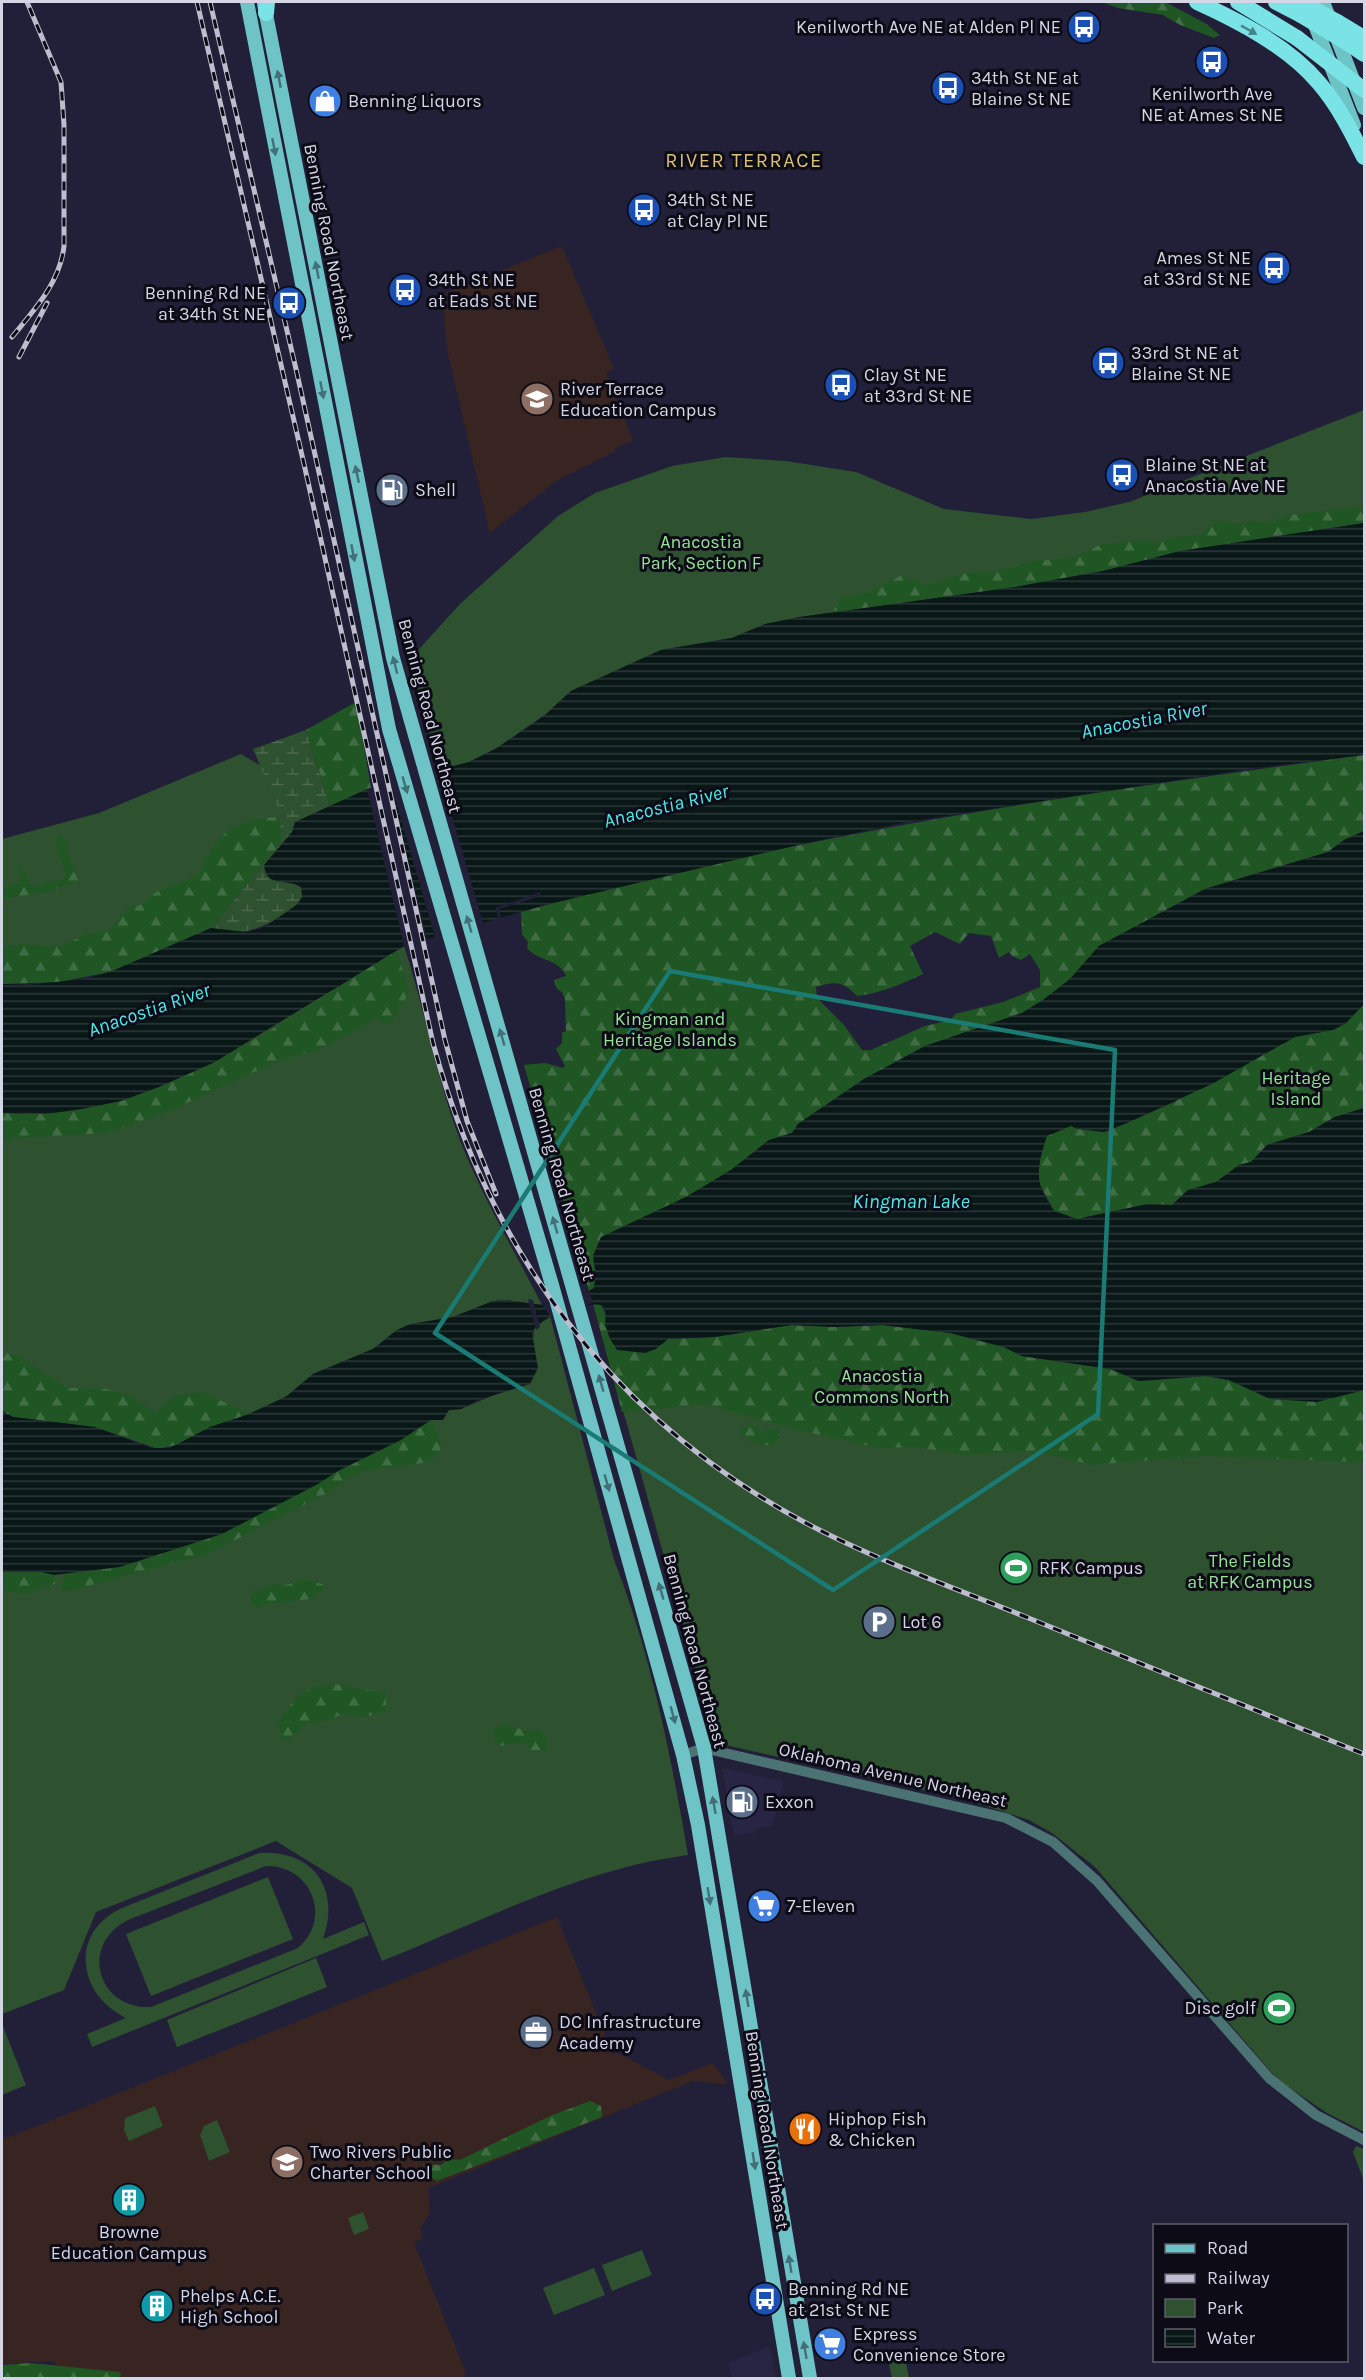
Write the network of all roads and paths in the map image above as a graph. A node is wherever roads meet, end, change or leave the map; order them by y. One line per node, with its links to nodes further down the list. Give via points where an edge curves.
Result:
1 (245, 2): 14 (main road, Benning Road Northeast, one-way to 14, via 389,729 552,1285)
2 (1197, 2): 12 (highway, one-way to 12, via 1263,38 1317,80 1336,104)
3 (1238, 2): 9 (highway, bridge, via 1297,38)
4 (1275, 2): 7 (highway)
5 (1323, 2): 10 (main road)
6 (266, 5): 13 (main road, Benning Road Northeast, one-way to 6, via 391,648)
7 (1302, 6): 8 (highway, bridge); 8 (highway, bridge, via 1337,22); 11 (main road)
8 (1360, 45)
9 (1365, 90)
10 (1365, 108)
11 (1365, 151)
12 (1365, 157)
13 (704, 1748): 14 (street); 15 (street, Oklahoma Avenue Northeast, via 974,1809 1006,1818 1044,1836 1097,1881 1277,2085 1324,2120); 17 (main road, Benning Road Northeast, one-way to 13)
14 (683, 1755): 16 (main road, Benning Road Northeast, one-way to 16, via 698,1825)
15 (1365, 2140)
16 (789, 2379)
17 (810, 2379)

